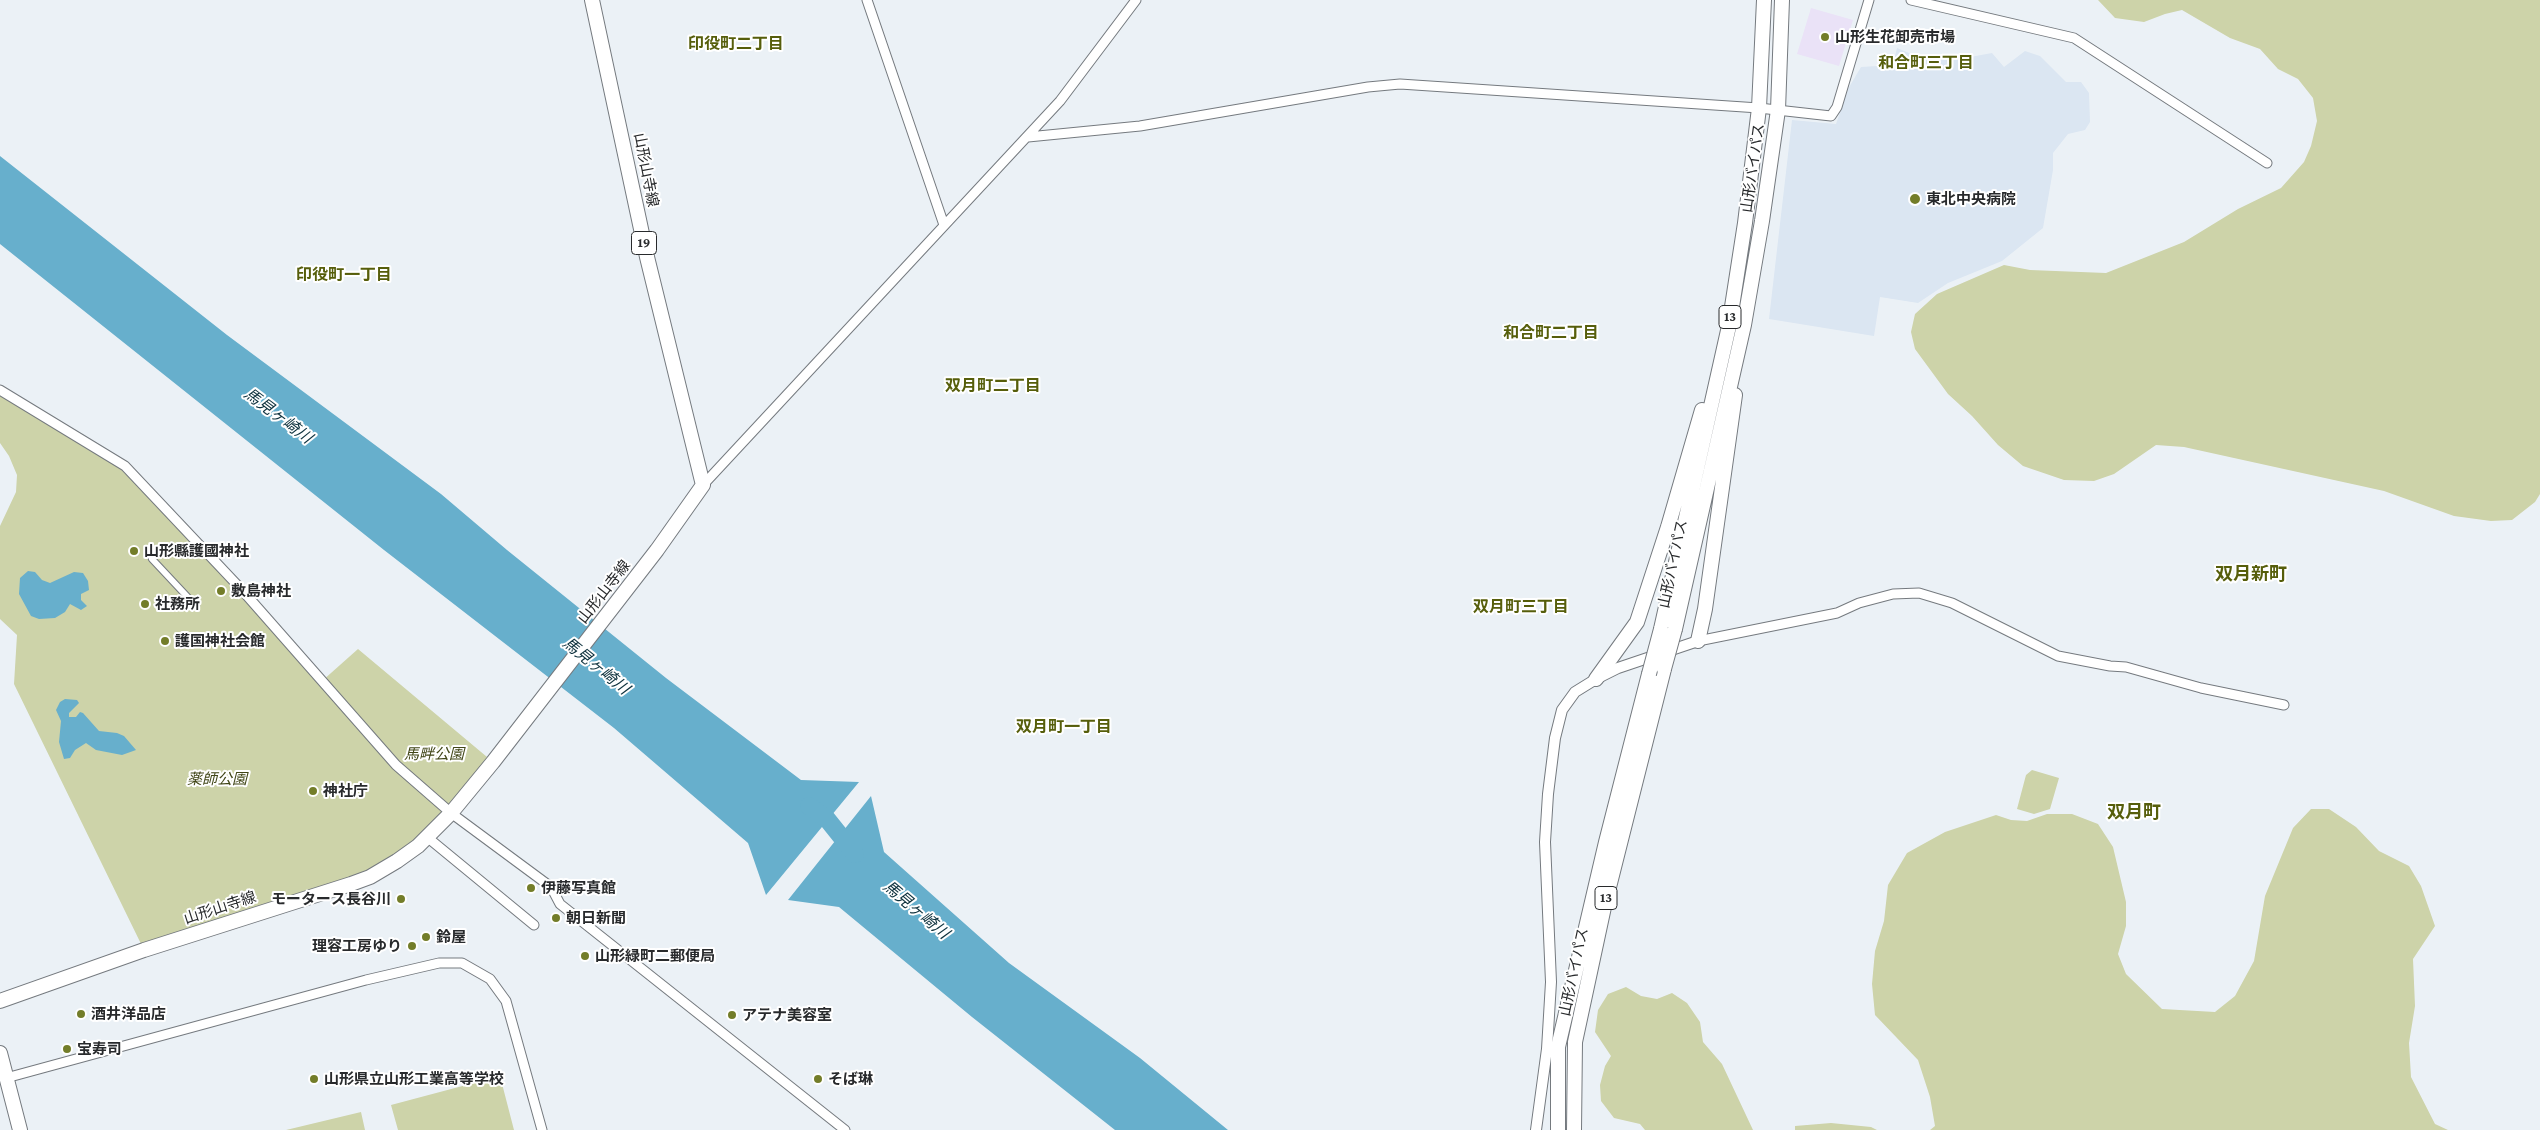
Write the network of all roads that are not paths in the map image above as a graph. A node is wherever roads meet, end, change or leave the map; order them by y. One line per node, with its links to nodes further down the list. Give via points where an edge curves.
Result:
1 (592, 0): 16 (main road, 山形山寺線 / 19, via 647,257)
2 (867, 0): 12 (street)
3 (1136, 0): 10 (street, via 1060,101)
4 (1764, 0): 8 (main road, 山形バイパス / 13)
5 (1782, 0): 9 (main road, 山形バイパス / 13)
6 (1869, 0): 9 (street, via 1838,107 1831,116)
7 (1911, 0): 11 (street, via 2074,38)
8 (1759, 108): 9 (street); 10 (street, via 1400,84 1368,86 1140,126); 14 (main road, 山形バイパス / 13)
9 (1778, 110): 13 (main road, 山形バイパス / 13)
10 (1028, 137): 12 (street)
11 (2267, 163)
12 (944, 225): 16 (street)
13 (1744, 325): 19 (main road); 33 (main road, 山形バイパス / 13, bridge, via 1675,628 1604,907 1575,1042)
14 (1729, 326): 20 (main road, via 1637,622); 32 (main road, 山形バイパス / 13, bridge, via 1661,629 1558,1047)
15 (0, 390): 22 (street, via 126,466 242,590 396,765)
16 (702, 486): 22 (main road, 山形山寺線, via 657,550)
17 (152, 559): 18 (street)
18 (196, 606)
19 (1698, 641): 20 (street, via 1618,668); 21 (street, via 1837,613 1893,594 1919,593 1952,603 2058,656 2126,667 2201,688)
20 (1596, 679): 31 (street, via 1574,692 1562,710 1552,766 1545,842 1551,982 1547,1048)
21 (2284, 705)
22 (451, 813): 23 (main road, 山形山寺線); 30 (street, via 551,887 560,904)
23 (427, 837): 24 (street); 25 (main road, 山形山寺線, via 370,877 144,950)
24 (534, 925)
25 (0, 1001)
26 (0, 1053): 27 (main road)
27 (6, 1078): 28 (main road); 29 (street, via 366,980 439,963 462,963 490,979 506,1001)
28 (20, 1130)
29 (542, 1130)
30 (845, 1130)
31 (1536, 1130)
32 (1558, 1130)
33 (1574, 1130)

